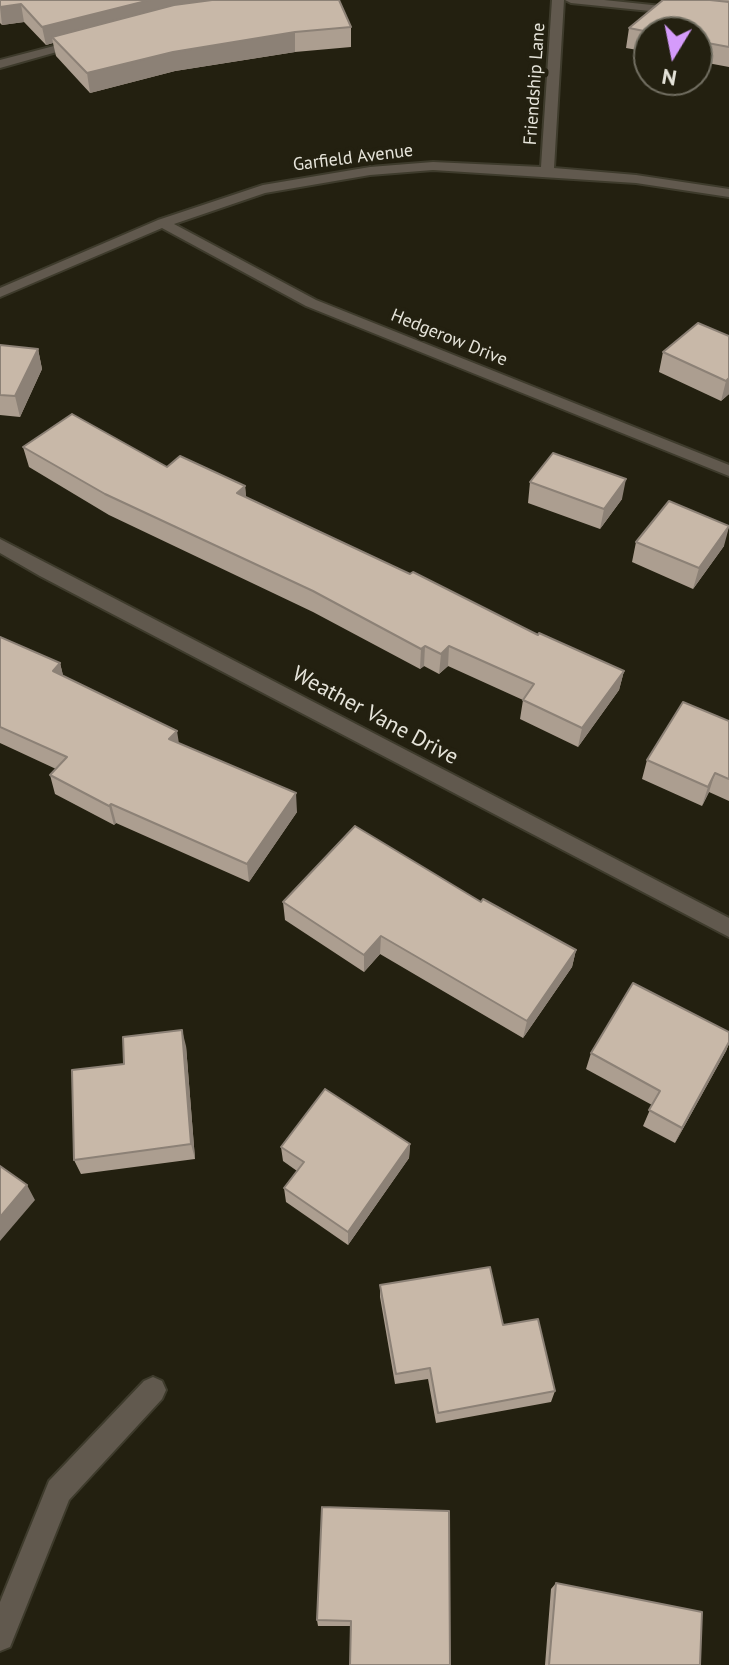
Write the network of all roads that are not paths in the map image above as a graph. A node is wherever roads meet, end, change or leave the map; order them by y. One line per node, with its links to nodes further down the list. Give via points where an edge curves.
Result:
1 (558, 0): 6 (street, Friendship Lane)
2 (571, 0): 3 (street)
3 (729, 16)
4 (89, 40): 5 (street)
5 (0, 64)
6 (547, 171): 7 (street, Garfield Avenue); 8 (street, Garfield Avenue, via 433,166 370,171 263,189)
7 (729, 193)
8 (163, 223): 9 (street, Garfield Avenue); 10 (street, Hedgerow Drive, via 311,303)
9 (0, 293)
10 (729, 471)
11 (0, 545): 12 (street, Weather Vane Drive)
12 (729, 928)
13 (153, 1390): 14 (street, via 59,1491)
14 (0, 1637)

